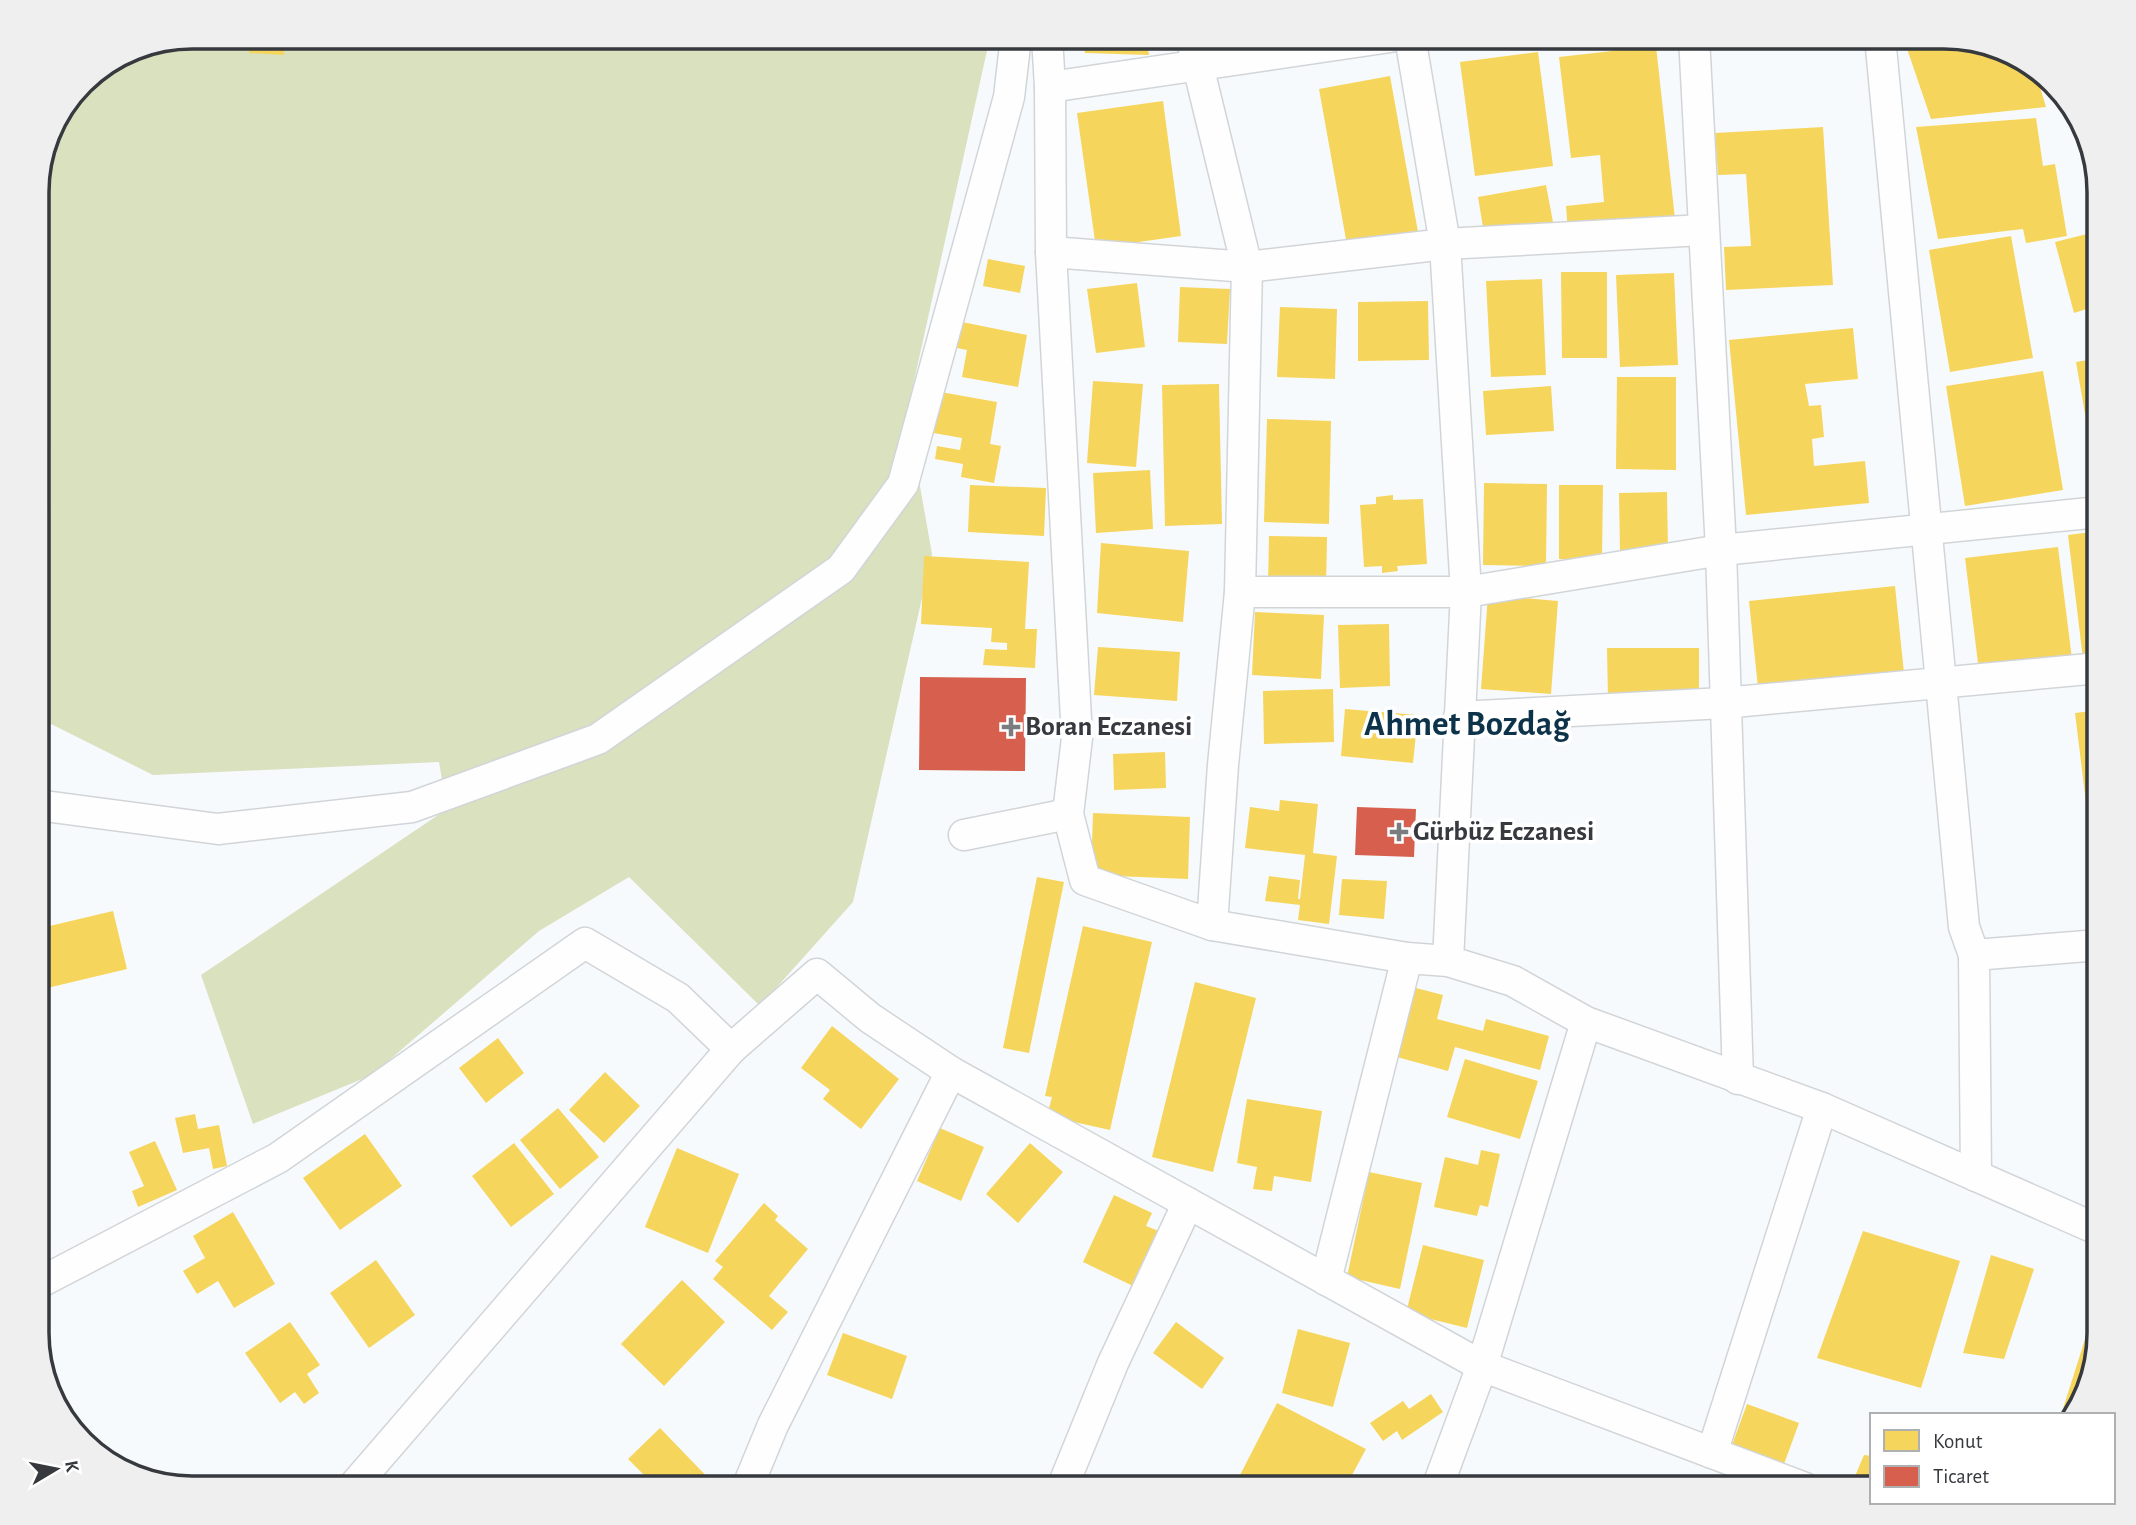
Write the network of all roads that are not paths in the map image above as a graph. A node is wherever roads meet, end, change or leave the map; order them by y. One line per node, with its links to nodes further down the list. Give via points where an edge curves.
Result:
1 (1015, 49): 21 (street, via 1009,97 902,484 841,569 598,739 412,807 218,829)
2 (1048, 49): 7 (street)
3 (1412, 49): 9 (street)
4 (1695, 49): 8 (street)
5 (1881, 49): 13 (street)
6 (1195, 50): 7 (street); 11 (street)
7 (1050, 87): 10 (street)
8 (1703, 230): 9 (street); 14 (street)
9 (1445, 244): 11 (street); 16 (street)
10 (1051, 252): 11 (street); 22 (street, via 1077,738)
11 (1247, 267): 15 (street)
12 (2087, 513): 13 (street)
13 (1925, 528): 14 (street); 18 (street)
14 (1721, 550): 16 (street); 19 (street)
15 (1240, 592): 16 (street); 24 (street)
16 (1466, 592): 20 (street)
17 (2087, 668): 18 (street)
18 (1942, 682): 19 (street); 26 (street, via 1964,927)
19 (1724, 703): 20 (street); 32 (street)
20 (1459, 717): 28 (street)
21 (49, 807)
22 (1068, 814): 23 (street); 24 (street, via 1085,880)
23 (964, 835)
24 (1212, 925): 27 (street)
25 (2087, 945): 26 (street)
26 (1974, 955): 34 (street)
27 (1407, 958): 28 (street); 38 (street)
28 (1448, 961): 29 (street, via 1513,981)
29 (1586, 1022): 32 (street); 39 (street)
30 (731, 1049): 31 (street, via 817,974 870,1018); 37 (street, via 678,998 585,943 278,1158); 41 (street)
31 (951, 1072): 35 (street); 42 (street, via 773,1425)
32 (1738, 1079): 33 (street)
33 (1822, 1108): 34 (street); 40 (street)
34 (1976, 1176): 36 (street)
35 (1188, 1203): 38 (street); 43 (street, via 1113,1363)
36 (2087, 1225)
37 (49, 1278)
38 (1326, 1280): 39 (street)
39 (1482, 1366): 40 (street); 44 (street)
40 (1712, 1453): 45 (street)
41 (362, 1476)
42 (752, 1476)
43 (1067, 1476)
44 (1441, 1476)
45 (1773, 1476)

